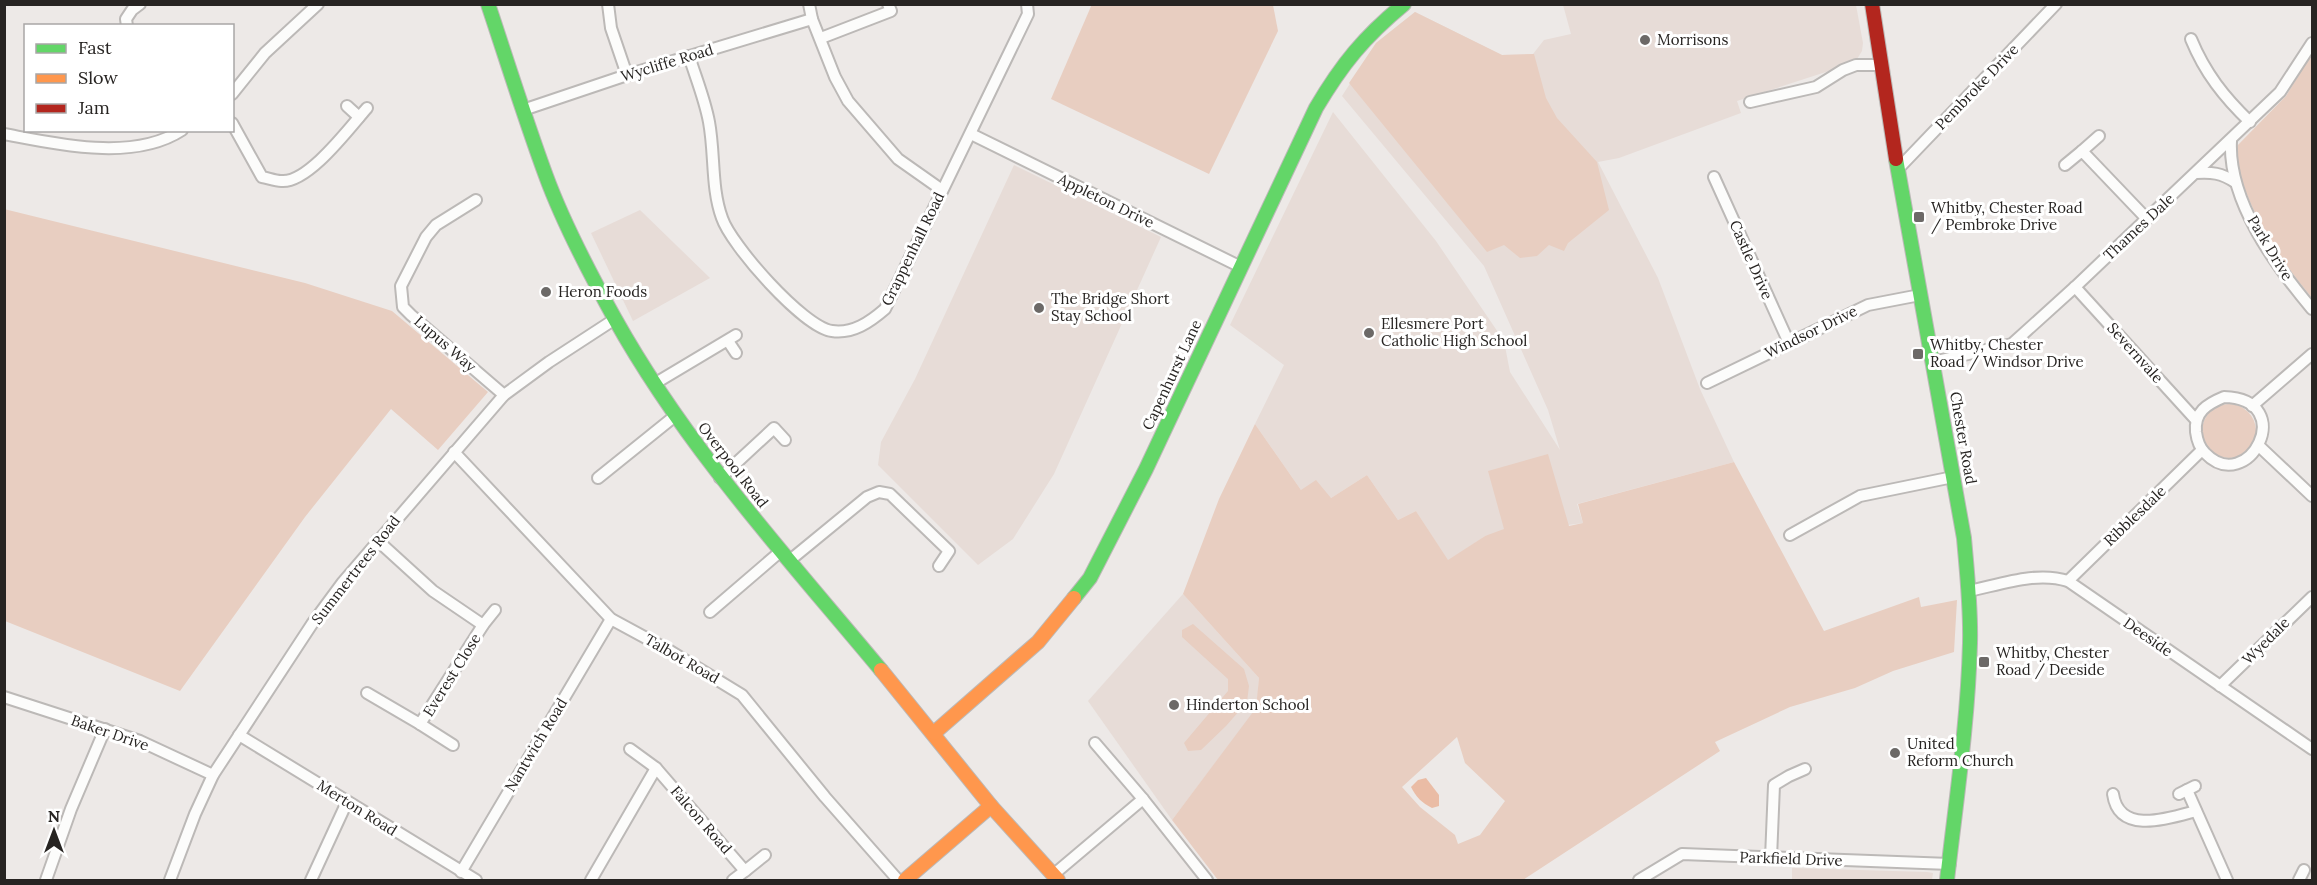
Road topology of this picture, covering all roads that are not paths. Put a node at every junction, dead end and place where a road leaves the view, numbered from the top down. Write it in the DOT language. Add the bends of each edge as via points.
graph roads {
  1 [pos="140,4"];
  2 [pos="488,4"];
  3 [pos="608,4"];
  4 [pos="809,4"];
  5 [pos="888,4"];
  6 [pos="1028,4"];
  7 [pos="1404,4"];
  8 [pos="1872,4"];
  9 [pos="2056,4"];
  10 [pos="312,6"];
  11 [pos="812,19"];
  12 [pos="127,24"];
  13 [pos="821,38"];
  14 [pos="2191,39"];
  15 [pos="2313,43"];
  16 [pos="689,56"];
  17 [pos="1880,65"];
  18 [pos="627,75"];
  19 [pos="234,92"];
  20 [pos="1750,102"];
  21 [pos="347,106"];
  22 [pos="367,108"];
  23 [pos="523,110"];
  24 [pos="359,117"];
  25 [pos="2250,122"];
  26 [pos="234,127"];
  27 [pos="178,132"];
  28 [pos="4,134"];
  29 [pos="971,134"];
  30 [pos="2099,136"];
  31 [pos="2230,141"];
  32 [pos="2082,151"];
  33 [pos="2065,165"];
  34 [pos="1898,169"];
  35 [pos="2196,173"];
  36 [pos="1714,177"];
  37 [pos="2235,182"];
  38 [pos="942,190"];
  39 [pos="463,194"];
  40 [pos="2147,219"];
  41 [pos="1241,267"];
  42 [pos="2075,287"];
  43 [pos="1920,296"];
  44 [pos="2313,309"];
  45 [pos="615,319"];
  46 [pos="1789,343"];
  47 [pos="736,353"];
  48 [pos="2313,354"];
  49 [pos="1933,362"];
  50 [pos="1707,383"];
  51 [pos="654,384"];
  52 [pos="504,395"];
  53 [pos="2252,405"];
  54 [pos="675,416"];
  55 [pos="2196,420"];
  56 [pos="784,440"];
  57 [pos="2259,446"];
  58 [pos="2202,450"];
  59 [pos="454,452"];
  60 [pos="1953,477"];
  61 [pos="598,478"];
  62 [pos="720,478"];
  63 [pos="2313,496"];
  64 [pos="1790,535"];
  65 [pos="377,540"];
  66 [pos="785,556"];
  67 [pos="939,566"];
  68 [pos="2068,581"];
  69 [pos="1969,591"];
  70 [pos="2313,597"];
  71 [pos="495,610"];
  72 [pos="710,612"];
  73 [pos="611,618"];
  74 [pos="483,625"];
  75 [pos="2220,686"];
  76 [pos="367,693"];
  77 [pos="4,697"];
  78 [pos="420,724"];
  79 [pos="105,729"];
  80 [pos="934,733"];
  81 [pos="239,735"];
  82 [pos="1094,744"];
  83 [pos="453,745"];
  84 [pos="630,749"];
  85 [pos="2313,749"];
  86 [pos="656,768"];
  87 [pos="1805,769"];
  88 [pos="213,775"];
  89 [pos="2187,790"];
  90 [pos="1143,800"];
  91 [pos="2111,801"];
  92 [pos="347,802"];
  93 [pos="991,806"];
  94 [pos="2196,812"];
  95 [pos="765,855"];
  96 [pos="1771,858"];
  97 [pos="1950,864"];
  98 [pos="745,871"];
  99 [pos="461,872"];
  100 [pos="1055,878"];
  101 [pos="46,880"];
  102 [pos="170,880"];
  103 [pos="311,880"];
  104 [pos="476,880"];
  105 [pos="591,880"];
  106 [pos="733,880"];
  107 [pos="898,880"];
  108 [pos="905,880"];
  109 [pos="1207,880"];
  110 [pos="1640,880"];
  111 [pos="1947,880"];
  112 [pos="2227,880"];
  1 -- 12 [label="street" via="126,19"];
  2 -- 23 [label="street, Overpool Road"];
  3 -- 18 [label="street" via="611,28"];
  4 -- 11 [label="street"];
  5 -- 13 [label="street" via="891,10"];
  6 -- 29 [label="street, Grappenhall Road" via="1028,14"];
  7 -- 41 [label="street, Capenhurst Lane" via="1375,28 1338,71 1316,108"];
  8 -- 17 [label="street, Chester Road"];
  9 -- 34 [label="street, Pembroke Drive"];
  10 -- 19 [label="street" via="265,53"];
  11 -- 13 [label="street"];
  11 -- 16 [label="street, Wycliffe Road"];
  13 -- 38 [label="street" via="835,77 859,114 898,159"];
  14 -- 25 [label="street" via="2211,79"];
  15 -- 25 [label="street, Thames Dale" via="2280,92"];
  16 -- 18 [label="street, Wycliffe Road"];
  16 -- 38 [label="street, Grappenhall Road" via="709,121 721,217 747,258 808,319 831,331 855,329 885,309"];
  17 -- 20 [label="street" via="1856,65 1816,87"];
  17 -- 34 [label="street, Chester Road"];
  18 -- 23 [label="street, Wycliffe Road"];
  21 -- 24 [label="street"];
  22 -- 24 [label="street"];
  23 -- 45 [label="street, Overpool Road" via="552,189"];
  24 -- 26 [label="street" via="321,161 283,182 262,177"];
  25 -- 31 [label="street, Thames Dale"];
  27 -- 28 [label="street" via="122,148 73,146"];
  29 -- 38 [label="street, Grappenhall Road"];
  29 -- 41 [label="street, Appleton Drive"];
  30 -- 32 [label="street"];
  31 -- 35 [label="street, Thames Dale"];
  31 -- 37 [label="street, Park Drive"];
  32 -- 33 [label="street"];
  32 -- 40 [label="street"];
  34 -- 43 [label="street, Chester Road"];
  35 -- 37 [label="street" via="2213,172"];
  35 -- 40 [label="street, Thames Dale"];
  36 -- 46 [label="street, Castle Drive"];
  37 -- 44 [label="street, Park Drive" via="2259,234"];
  39 -- 52 [label="street, Lupus Way" via="472,202 436,225 426,237 401,286 401,298 411,315"];
  40 -- 42 [label="street, Thames Dale"];
  41 -- 80 [label="street, Capenhurst Lane" via="1090,578 1038,642"];
  42 -- 49 [label="street, Thames Dale" via="2012,344"];
  42 -- 55 [label="street, Severnvale"];
  43 -- 46 [label="street, Windsor Drive" via="1868,305"];
  43 -- 49 [label="street, Chester Road"];
  45 -- 51 [label="street, Overpool Road"];
  45 -- 52 [label="street, Summertrees Road"];
  46 -- 50 [label="street, Windsor Drive"];
  47 -- 51 [label="street" via="732,338"];
  48 -- 53 [label="street"];
  49 -- 60 [label="street, Chester Road"];
  51 -- 54 [label="street, Overpool Road"];
  52 -- 59 [label="street, Summertrees Road"];
  53 -- 55 [label="street" via="2236,397 2224,397 2209,404"];
  53 -- 57 [label="street" via="2263,426"];
  54 -- 61 [label="street"];
  54 -- 62 [label="street, Overpool Road"];
  55 -- 58 [label="street"];
  56 -- 62 [label="street" via="774,428"];
  57 -- 58 [label="street" via="2252,455 2229,464 2217,462"];
  57 -- 63 [label="street"];
  58 -- 68 [label="street, Ribblesdale"];
  59 -- 65 [label="street, Summertrees Road"];
  59 -- 73 [label="street, Talbot Road"];
  60 -- 64 [label="street" via="1860,496"];
  60 -- 69 [label="street, Chester Road"];
  62 -- 66 [label="street, Overpool Road"];
  65 -- 74 [label="street, Everest Close" via="433,591"];
  65 -- 81 [label="street, Summertrees Road" via="312,624"];
  66 -- 67 [label="street" via="879,492 891,494 949,551"];
  66 -- 72 [label="street"];
  66 -- 80 [label="street, Overpool Road"];
  68 -- 69 [label="street, Deeside" via="2039,576"];
  68 -- 75 [label="street, Deeside"];
  69 -- 97 [label="street, Chester Road" via="1970,643"];
  70 -- 75 [label="street, Wyedale"];
  71 -- 74 [label="street, Everest Close"];
  73 -- 99 [label="street, Nantwich Road"];
  73 -- 107 [label="street, Talbot Road" via="742,695"];
  74 -- 78 [label="street, Everest Close"];
  75 -- 85 [label="street, Deeside"];
  76 -- 78 [label="street, Everest Close"];
  77 -- 79 [label="street, Baker Drive"];
  78 -- 83 [label="street, Everest Close"];
  79 -- 88 [label="street, Baker Drive"];
  79 -- 101 [label="street"];
  80 -- 93 [label="street, Overpool Road"];
  81 -- 88 [label="street, Summertrees Road"];
  81 -- 92 [label="street, Merton Road"];
  82 -- 90 [label="street"];
  84 -- 86 [label="street, Falcon Road"];
  86 -- 98 [label="street, Falcon Road"];
  86 -- 105 [label="street, Falcon Road"];
  87 -- 96 [label="street" via="1774,785"];
  88 -- 102 [label="street, Summertrees Road"];
  89 -- 94 [label="street"];
  90 -- 100 [label="street"];
  90 -- 109 [label="street"];
  91 -- 94 [label="street" via="2128,816 2146,822"];
  92 -- 99 [label="street, Merton Road"];
  92 -- 103 [label="street"];
  93 -- 100 [label="street, Overpool Road"];
  93 -- 108 [label="street"];
  94 -- 112 [label="street"];
  95 -- 98 [label="street"];
  96 -- 97 [label="street, Parkfield Drive"];
  96 -- 110 [label="street, Parkfield Drive" via="1682,854"];
  97 -- 111 [label="street, Chester Road"];
  98 -- 106 [label="street"];
  99 -- 104 [label="street, Merton Road"];
}
